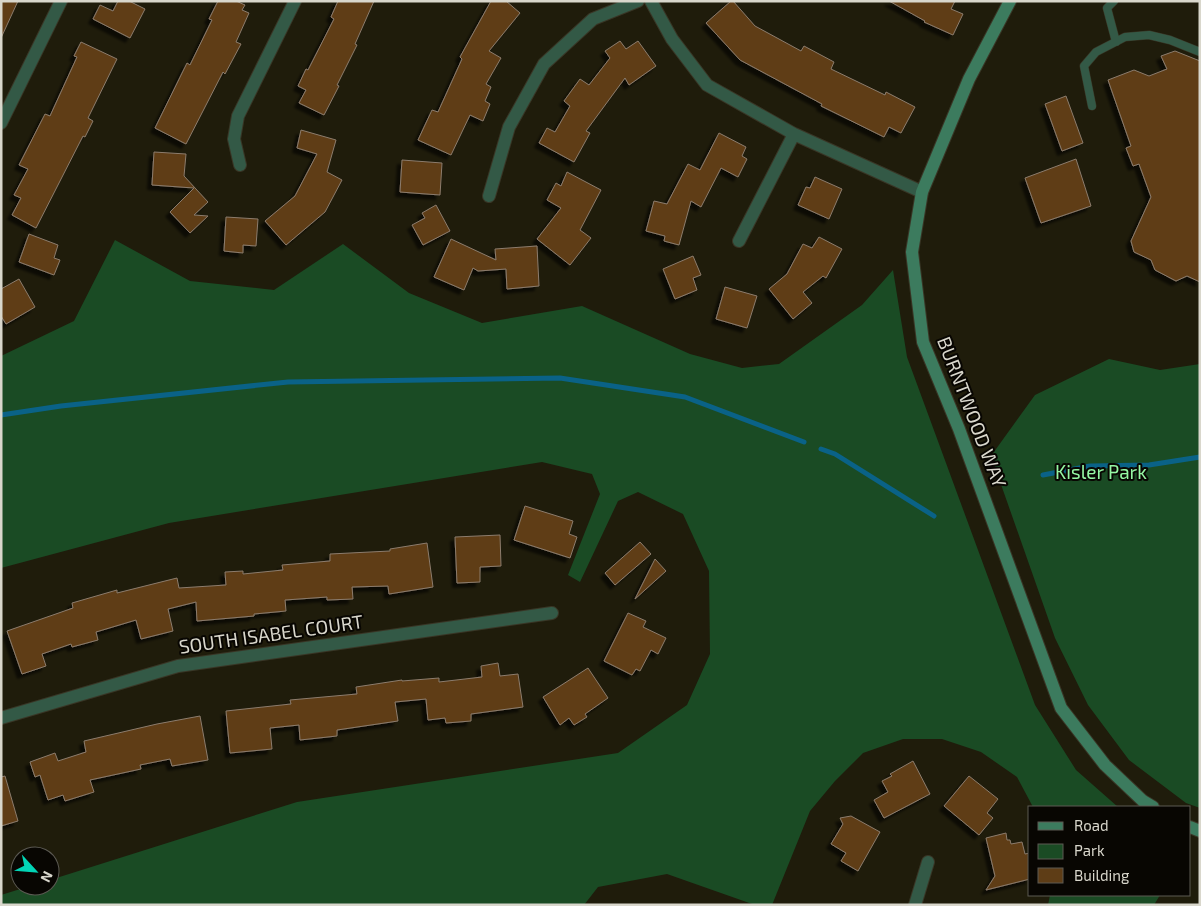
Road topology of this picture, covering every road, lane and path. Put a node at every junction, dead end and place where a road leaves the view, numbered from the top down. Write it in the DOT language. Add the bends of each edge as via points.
graph roads {
  1 [pos="61,1"];
  2 [pos="295,1"];
  3 [pos="638,1"];
  4 [pos="651,1"];
  5 [pos="1010,1"];
  6 [pos="1114,1"];
  7 [pos="1116,42"];
  8 [pos="1200,52"];
  9 [pos="1092,106"];
  10 [pos="1,123"];
  11 [pos="794,134"];
  12 [pos="240,165"];
  13 [pos="922,192"];
  14 [pos="489,196"];
  15 [pos="739,241"];
  16 [pos="552,613"];
  17 [pos="1,718"];
  18 [pos="1151,806"];
  19 [pos="928,862"];
  20 [pos="915,905"];
  1 -- 10 [label="street"];
  2 -- 12 [label="street" via="238,116 234,139"];
  3 -- 14 [label="street" via="593,19 544,64 509,127"];
  4 -- 11 [label="street" via="672,39 706,85"];
  5 -- 13 [label="street, BURNTWOOD WAY" via="969,79"];
  6 -- 7 [label="lane" via="1107,8"];
  7 -- 8 [label="lane" via="1125,37 1149,35"];
  7 -- 9 [label="lane" via="1096,52 1084,66"];
  11 -- 13 [label="street"];
  11 -- 15 [label="street"];
  13 -- 18 [label="street, BURNTWOOD WAY" via="912,252 923,342 959,429 1061,708 1105,764"];
  16 -- 17 [label="street, SOUTH ISABEL COURT" via="178,666"];
  19 -- 20 [label="street"];
}
